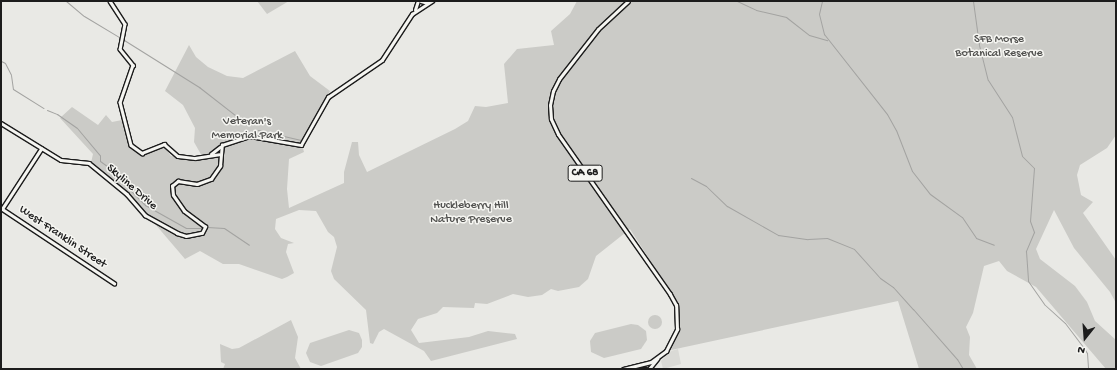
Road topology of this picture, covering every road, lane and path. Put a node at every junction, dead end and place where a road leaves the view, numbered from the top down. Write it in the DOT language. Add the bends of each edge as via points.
graph roads {
  1 [pos="110,1"];
  2 [pos="420,1"];
  3 [pos="432,1"];
  4 [pos="628,1"];
  5 [pos="428,3"];
  6 [pos="419,8"];
  7 [pos="415,11"];
  8 [pos="1,123"];
  9 [pos="220,146"];
  10 [pos="41,149"];
  11 [pos="212,154"];
  12 [pos="219,154"];
  13 [pos="220,158"];
  14 [pos="1,208"];
  15 [pos="114,283"];
  16 [pos="657,358"];
  17 [pos="644,364"];
  18 [pos="625,369"];
  19 [pos="630,369"];
  20 [pos="648,369"];
  1 -- 11 [label="street" via="125,24 120,49 133,65 120,102 131,145 142,153 164,144 178,156 195,158"];
  2 -- 5 [label="street"];
  2 -- 6 [label="street"];
  2 -- 7 [label="street"];
  3 -- 5 [label="street"];
  4 -- 16 [label="main road, CA 68" via="598,29 559,79 550,98 550,113 558,134 674,299 677,329 666,351"];
  5 -- 6 [label="street"];
  6 -- 7 [label="street"];
  7 -- 9 [label="street" via="382,60 328,97 302,145 247,136"];
  8 -- 10 [label="street"];
  9 -- 11 [label="street"];
  9 -- 12 [label="street"];
  10 -- 13 [label="street, Skyline Drive" via="64,161 90,164 128,194 145,215 177,233 189,236 202,233 205,227 184,212 173,195 172,186 178,181 197,184 209,180 219,168"];
  10 -- 14 [label="street"];
  11 -- 12 [label="street"];
  11 -- 13 [label="street"];
  12 -- 13 [label="street"];
  14 -- 15 [label="street, West Franklin Street"];
  16 -- 17 [label="main road, CA 68"];
  16 -- 20 [label="street"];
  17 -- 18 [label="main road, CA 68"];
  17 -- 20 [label="street"];
  19 -- 20 [label="street"];
}
